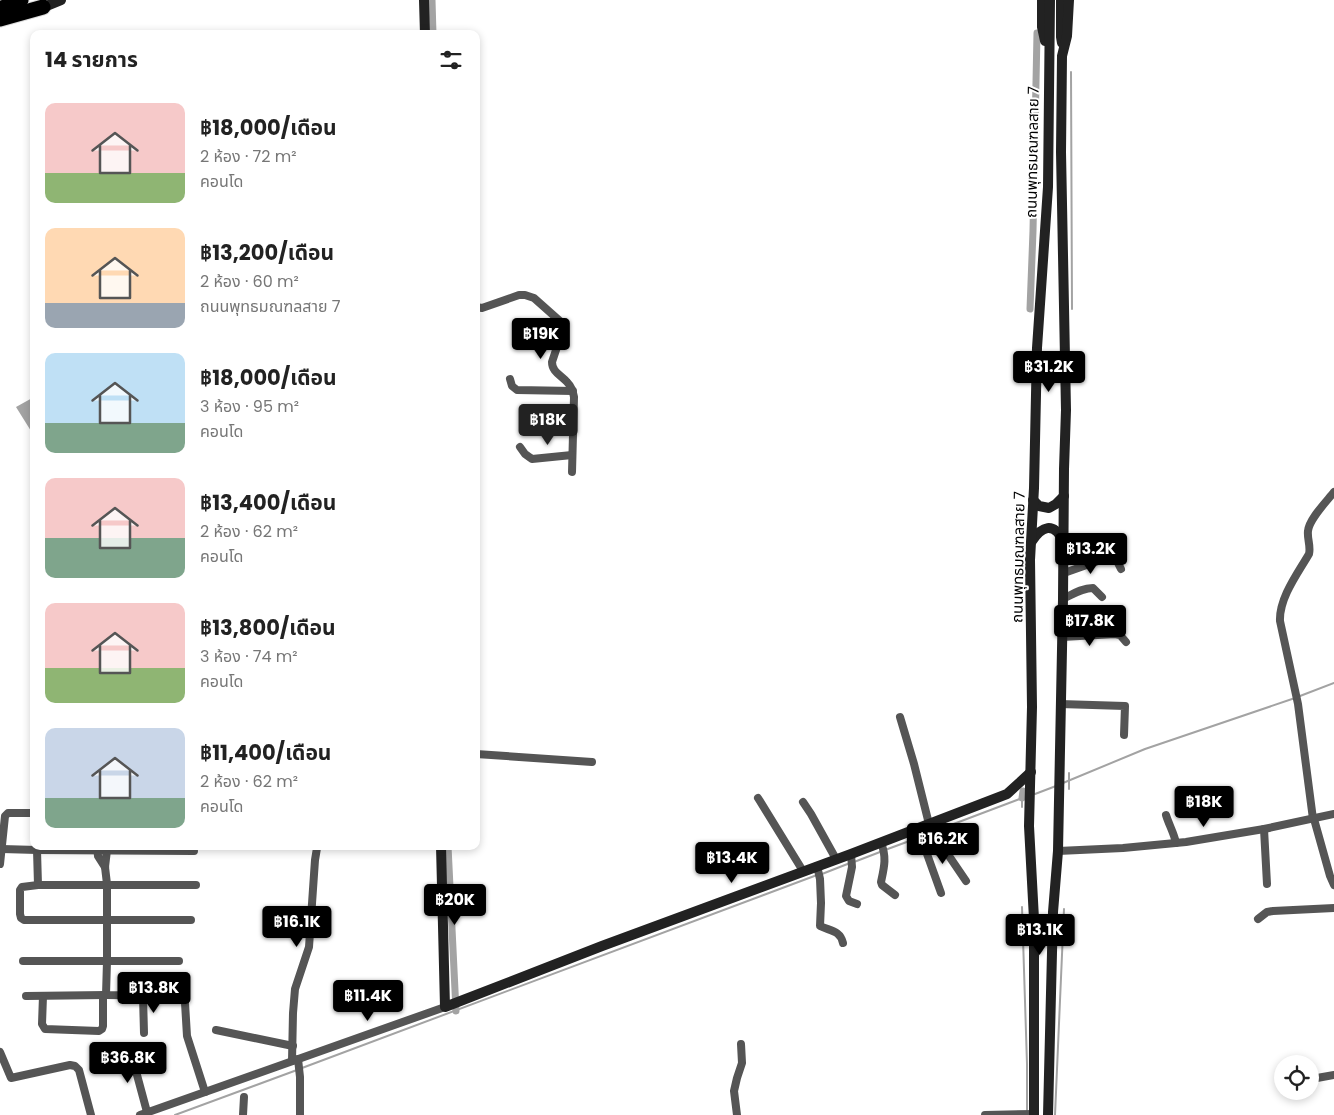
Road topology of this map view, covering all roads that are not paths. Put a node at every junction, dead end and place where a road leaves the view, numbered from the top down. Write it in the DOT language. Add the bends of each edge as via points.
graph roads {
  1 [pos="21,0"];
  2 [pos="61,0"];
  3 [pos="424,0"];
  4 [pos="1042,0"];
  5 [pos="1050,0"];
  6 [pos="1061,0"];
  7 [pos="1069,0"];
  8 [pos="44,7"];
  9 [pos="0,9"];
  10 [pos="0,19"];
  11 [pos="0,26"];
  12 [pos="425,30"];
  13 [pos="1063,49"];
  14 [pos="1049,51"];
  15 [pos="480,308"];
  16 [pos="510,379"];
  17 [pos="573,391"];
  18 [pos="520,447"];
  19 [pos="572,455"];
  20 [pos="572,472"];
  21 [pos="1334,492"];
  22 [pos="1064,496"];
  23 [pos="1033,500"];
  24 [pos="1064,541"];
  25 [pos="1031,542"];
  26 [pos="1121,569"];
  27 [pos="1064,573"];
  28 [pos="1102,597"];
  29 [pos="1063,599"];
  30 [pos="1062,637"];
  31 [pos="1126,642"];
  32 [pos="1060,704"];
  33 [pos="900,717"];
  34 [pos="1124,734"];
  35 [pos="480,754"];
  36 [pos="592,762"];
  37 [pos="1023,778"];
  38 [pos="758,798"];
  39 [pos="803,802"];
  40 [pos="30,813"];
  41 [pos="1334,814"];
  42 [pos="1166,815"];
  43 [pos="1314,819"];
  44 [pos="924,828"];
  45 [pos="1264,829"];
  46 [pos="926,844"];
  47 [pos="1176,844"];
  48 [pos="882,845"];
  49 [pos="2,849"];
  50 [pos="30,850"];
  51 [pos="37,850"];
  52 [pos="97,850"];
  53 [pos="107,850"];
  54 [pos="316,850"];
  55 [pos="441,850"];
  56 [pos="194,851"];
  57 [pos="1058,851"];
  58 [pos="836,859"];
  59 [pos="851,861"];
  60 [pos="0,864"];
  61 [pos="105,867"];
  62 [pos="803,871"];
  63 [pos="818,872"];
  64 [pos="966,881"];
  65 [pos="107,884"];
  66 [pos="1267,884"];
  67 [pos="38,885"];
  68 [pos="196,885"];
  69 [pos="1334,885"];
  70 [pos="941,893"];
  71 [pos="895,895"];
  72 [pos="857,904"];
  73 [pos="1334,908"];
  74 [pos="1258,919"];
  75 [pos="107,920"];
  76 [pos="191,920"];
  77 [pos="844,943"];
  78 [pos="24,961"];
  79 [pos="107,961"];
  80 [pos="179,961"];
  81 [pos="104,995"];
  82 [pos="26,996"];
  83 [pos="43,996"];
  84 [pos="143,996"];
  85 [pos="452,1004"];
  86 [pos="216,1030"];
  87 [pos="144,1034"];
  88 [pos="741,1044"];
  89 [pos="292,1046"];
  90 [pos="130,1049"];
  91 [pos="0,1052"];
  92 [pos="296,1062"];
  93 [pos="1334,1074"];
  94 [pos="1319,1078"];
  95 [pos="205,1092"];
  96 [pos="244,1097"];
  97 [pos="143,1114"];
  98 [pos="1030,1114"];
  99 [pos="91,1115"];
  100 [pos="243,1115"];
  101 [pos="300,1115"];
  102 [pos="737,1115"];
  103 [pos="985,1115"];
  104 [pos="1048,1115"];
  1 -- 9 [label="highway"];
  2 -- 8 [label="main road"];
  3 -- 12 [label="main road"];
  4 -- 14 [label="main road" via="1044,38"];
  5 -- 14 [label="main road, ถนนพุทธมณฑลสาย 7"];
  6 -- 13 [label="main road"];
  7 -- 13 [label="main road"];
  8 -- 10 [label="highway"];
  8 -- 11 [label="main road"];
  13 -- 22 [label="main road, ถนนพุทธมณฑลสาย 7"];
  14 -- 23 [label="main road, ถนนพุทธมณฑลสาย 7" via="1048,187 1037,348"];
  15 -- 17 [label="street" via="525,295 551,312 563,328 552,367"];
  16 -- 17 [label="street" via="517,390"];
  17 -- 19 [label="street"];
  18 -- 19 [label="street" via="532,458"];
  19 -- 20 [label="street"];
  21 -- 43 [label="street" via="1310,522 1309,554 1285,597 1280,621 1296,690"];
  22 -- 23 [label="main road" via="1049,508 1039,506"];
  22 -- 24 [label="main road, ถนนพุทธมณฑลสาย 7"];
  23 -- 25 [label="main road, ถนนพุทธมณฑลสาย 7"];
  24 -- 25 [label="main road" via="1060,533 1046,528 1038,532"];
  24 -- 27 [label="main road, ถนนพุทธมณฑลสาย 7"];
  25 -- 37 [label="main road, ถนนพุทธมณฑลสาย 7" via="1032,707"];
  26 -- 27 [label="street" via="1112,556 1108,556"];
  27 -- 29 [label="main road, ถนนพุทธมณฑลสาย 7"];
  28 -- 29 [label="street" via="1093,588 1088,588"];
  29 -- 30 [label="main road, ถนนพุทธมณฑลสาย 7"];
  30 -- 31 [label="street" via="1115,634"];
  30 -- 32 [label="main road, ถนนพุทธมณฑลสาย 7"];
  32 -- 34 [label="street" via="1125,706"];
  32 -- 57 [label="main road, ถนนพุทธมณฑลสาย 7"];
  33 -- 44 [label="street" via="914,764"];
  35 -- 36 [label="street"];
  37 -- 44 [label="main road" via="1008,794"];
  37 -- 98 [label="main road, ถนนพุทธมณฑลสาย 7" via="1030,786 1034,920"];
  38 -- 62 [label="street"];
  39 -- 58 [label="street"];
  40 -- 49 [label="street" via="8,813 5,816"];
  41 -- 43 [label="street"];
  42 -- 47 [label="street"];
  43 -- 45 [label="street"];
  43 -- 69 [label="street"];
  44 -- 46 [label="street"];
  44 -- 48 [label="main road"];
  45 -- 47 [label="street"];
  45 -- 66 [label="street"];
  46 -- 64 [label="street" via="949,856"];
  46 -- 70 [label="street"];
  47 -- 57 [label="street"];
  48 -- 59 [label="main road"];
  48 -- 71 [label="street" via="886,862 881,882"];
  49 -- 50 [label="street"];
  49 -- 60 [label="street"];
  51 -- 67 [label="street"];
  52 -- 61 [label="street"];
  53 -- 56 [label="street"];
  53 -- 61 [label="street"];
  54 -- 89 [label="street" via="309,947 295,989"];
  55 -- 85 [label="main road"];
  57 -- 104 [label="main road, ถนนพุทธมณฑลสาย 7" via="1053,912"];
  58 -- 59 [label="main road"];
  58 -- 63 [label="main road"];
  59 -- 72 [label="street" via="846,896"];
  61 -- 65 [label="street"];
  62 -- 63 [label="main road"];
  62 -- 85 [label="main road"];
  63 -- 77 [label="street" via="820,926 842,936"];
  65 -- 67 [label="street"];
  65 -- 68 [label="street"];
  65 -- 75 [label="street"];
  67 -- 75 [label="street" via="22,886 20,918"];
  73 -- 74 [label="street" via="1273,911"];
  75 -- 76 [label="street"];
  75 -- 79 [label="street"];
  78 -- 79 [label="street"];
  79 -- 80 [label="street"];
  79 -- 81 [label="street"];
  81 -- 83 [label="street"];
  81 -- 83 [label="street" via="103,1026 99,1031 45,1029 42,1024"];
  81 -- 84 [label="street"];
  82 -- 83 [label="street"];
  84 -- 87 [label="street"];
  84 -- 95 [label="street" via="183,998 187,1036"];
  85 -- 92 [label="street"];
  86 -- 89 [label="street"];
  88 -- 102 [label="street" via="742,1063 734,1091"];
  89 -- 92 [label="street"];
  90 -- 97 [label="street"];
  91 -- 99 [label="street" via="11,1078 75,1066 79,1070"];
  92 -- 95 [label="street"];
  92 -- 101 [label="street" via="300,1077"];
  93 -- 94 [label="street"];
  95 -- 97 [label="street"];
  96 -- 100 [label="street"];
  98 -- 103 [label="street"];
}
